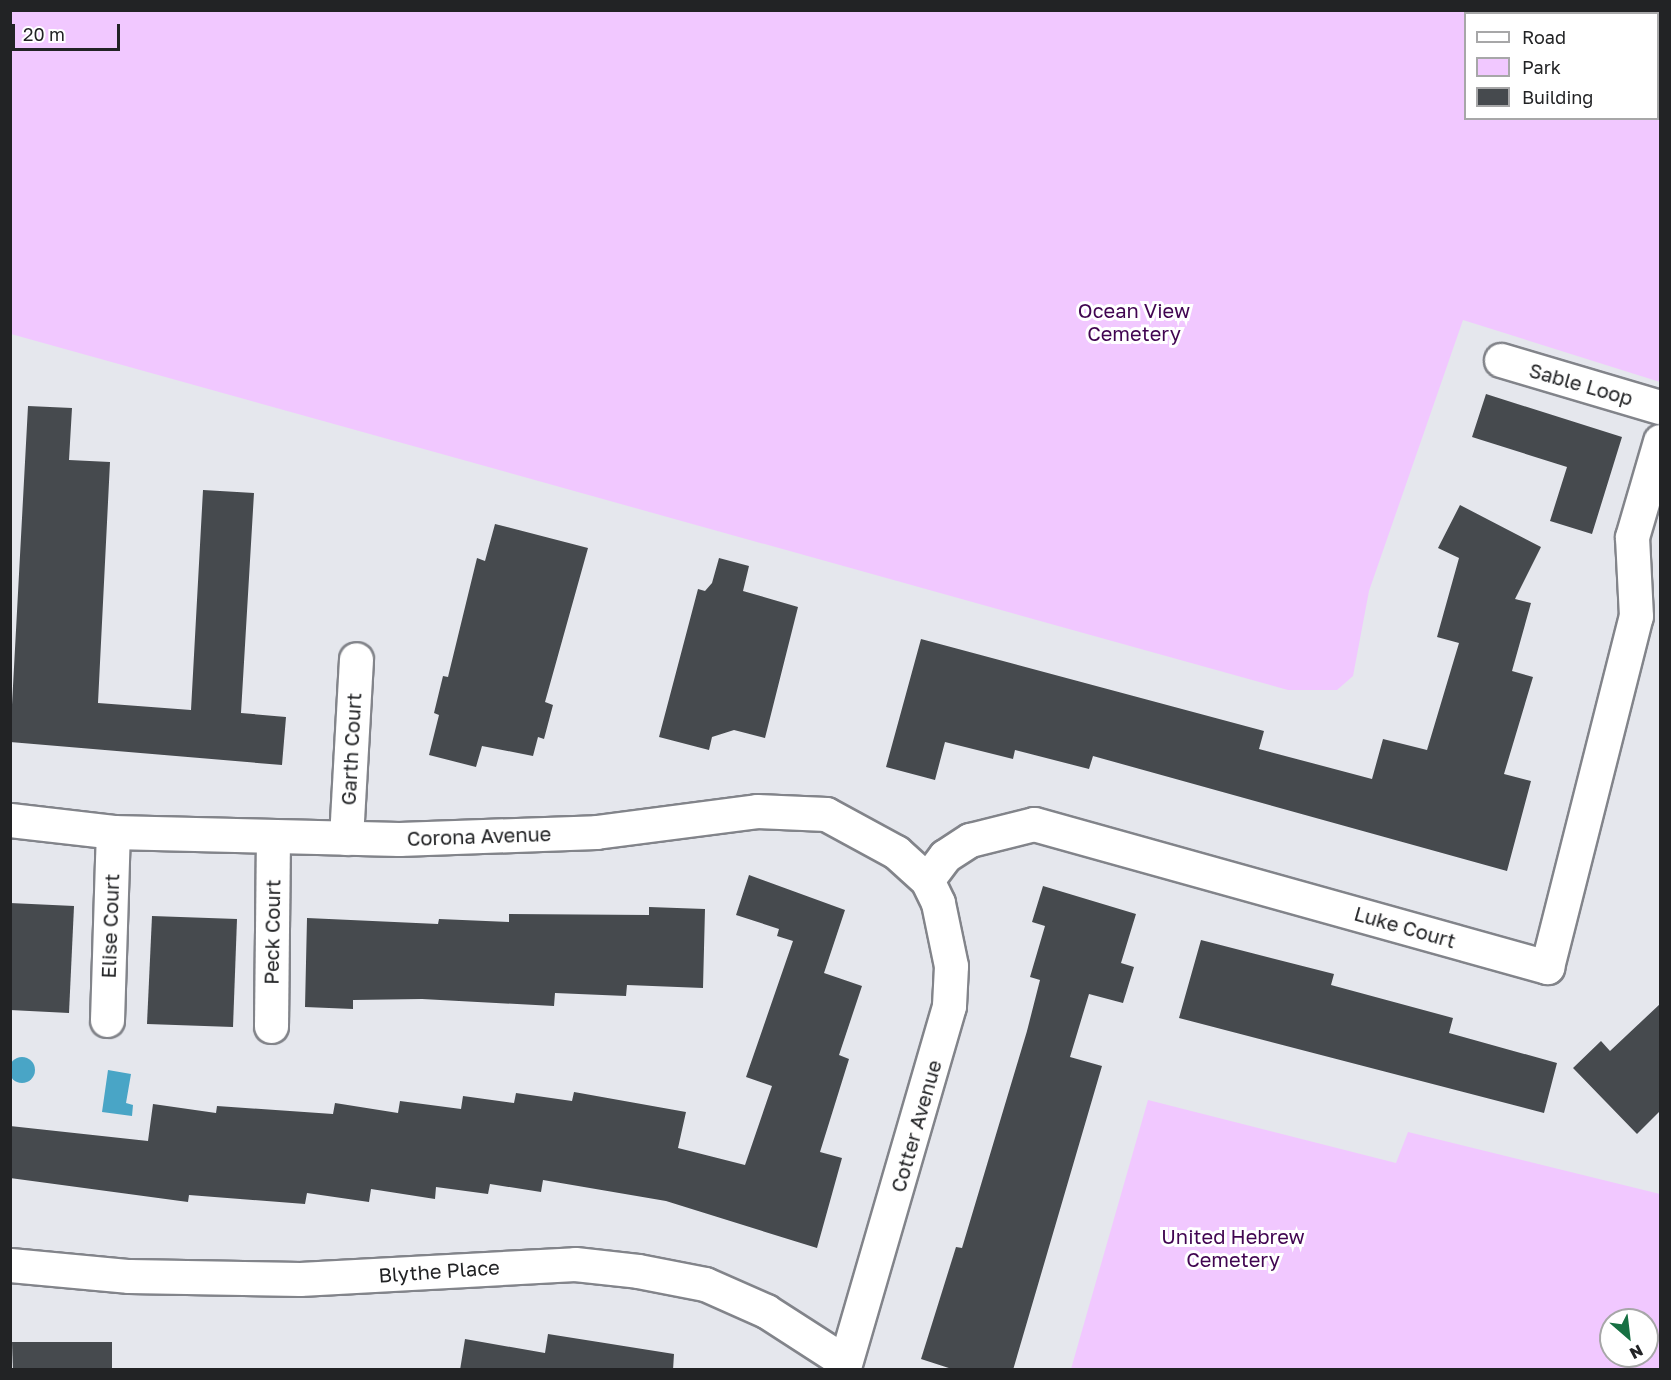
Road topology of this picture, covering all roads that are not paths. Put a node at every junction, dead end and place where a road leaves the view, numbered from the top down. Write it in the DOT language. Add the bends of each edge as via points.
graph roads {
  1 [pos="1501,360"];
  2 [pos="1660,407"];
  3 [pos="1660,441"];
  4 [pos="1648,613"];
  5 [pos="356,659"];
  6 [pos="10,820"];
  7 [pos="113,832"];
  8 [pos="346,838"];
  9 [pos="273,839"];
  10 [pos="927,880"];
  11 [pos="107,1020"];
  12 [pos="271,1026"];
  13 [pos="10,1265"];
  14 [pos="844,1366"];
  1 -- 2 [label="street, Sable Loop"];
  3 -- 4 [label="street" via="1632,537"];
  4 -- 10 [label="street, Luke Court" via="1547,967 1034,824 970,840 945,856"];
  5 -- 8 [label="street, Garth Court"];
  6 -- 7 [label="street, Corona Avenue"];
  7 -- 9 [label="street, Corona Avenue"];
  7 -- 11 [label="street, Elise Court"];
  8 -- 9 [label="street, Corona Avenue"];
  8 -- 10 [label="street, Corona Avenue" via="499,837 758,811 825,814 896,852"];
  9 -- 12 [label="street, Peck Court"];
  10 -- 14 [label="street, Cotter Avenue" via="951,966 949,1006"];
  13 -- 14 [label="street, Blythe Place" via="129,1276 300,1279 575,1264 638,1271 705,1284 766,1311"];
}
